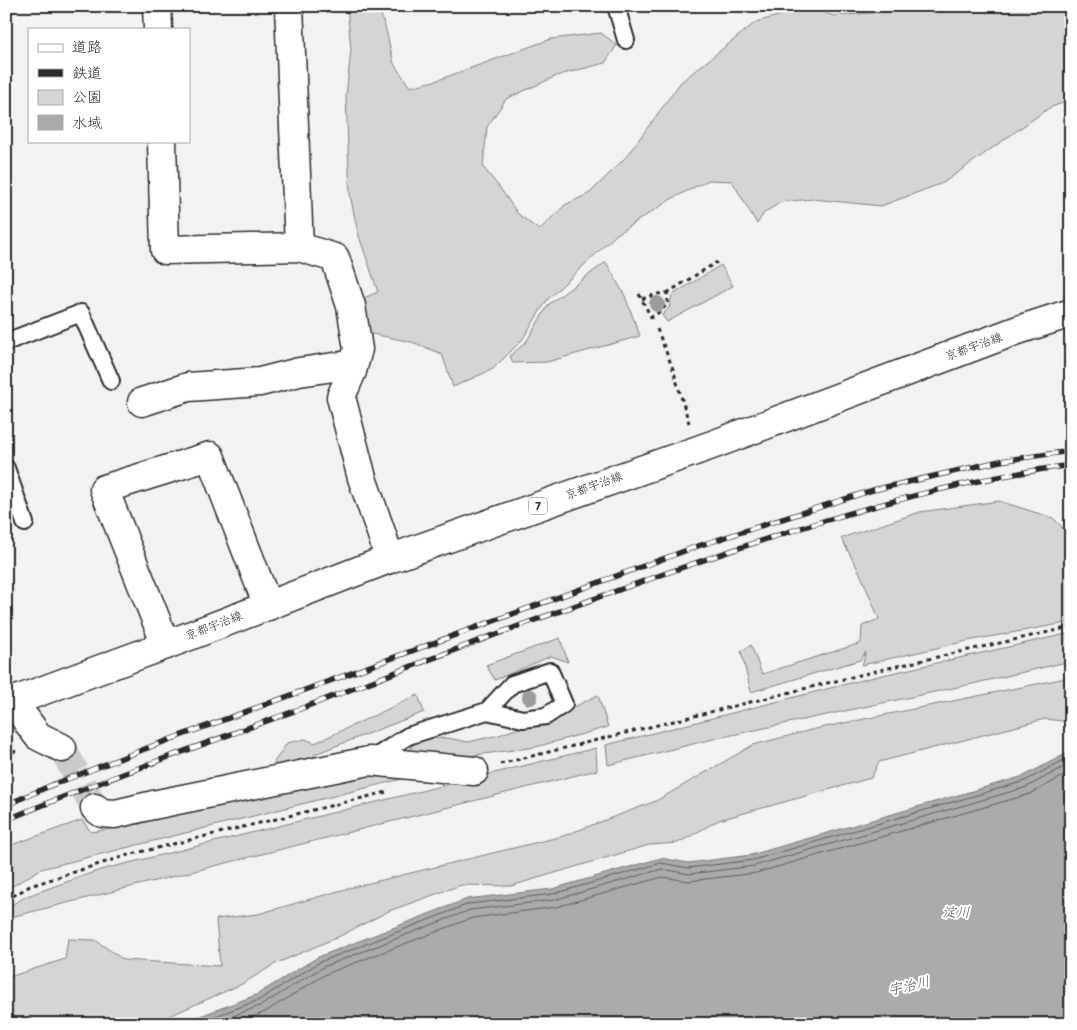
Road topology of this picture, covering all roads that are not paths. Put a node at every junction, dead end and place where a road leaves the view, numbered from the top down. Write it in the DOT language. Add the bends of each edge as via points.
graph roads {
  1 [pos="158,6"];
  2 [pos="289,6"];
  3 [pos="616,6"];
  4 [pos="158,28"];
  5 [pos="626,40"];
  6 [pos="162,142"];
  7 [pos="299,247"];
  8 [pos="1071,314"];
  9 [pos="6,342"];
  10 [pos="352,371"];
  11 [pos="111,381"];
  12 [pos="142,402"];
  13 [pos="6,468"];
  14 [pos="25,523"];
  15 [pos="389,559"];
  16 [pos="268,606"];
  17 [pos="166,645"];
  18 [pos="10,703"];
  19 [pos="487,711"];
  20 [pos="62,748"];
  21 [pos="369,761"];
  22 [pos="474,771"];
  23 [pos="95,808"];
  1 -- 4 [label="street"];
  2 -- 7 [label="street"];
  3 -- 5 [label="lane"];
  6 -- 7 [label="street" via="165,250"];
  7 -- 10 [label="street" via="335,258 351,306 358,349"];
  8 -- 15 [label="street, 京都宇治線 / 7"];
  9 -- 11 [label="lane" via="81,313"];
  10 -- 12 [label="street" via="341,366 260,382 188,387"];
  10 -- 15 [label="street" via="341,397 362,478"];
  13 -- 14 [label="lane"];
  15 -- 16 [label="street, 京都宇治線 / 7"];
  16 -- 17 [label="street, 京都宇治線 / 7"];
  16 -- 17 [label="street" via="210,456 104,489"];
  17 -- 18 [label="street, 京都宇治線 / 7"];
  18 -- 20 [label="street" via="38,736"];
  19 -- 21 [label="lane" via="408,736"];
  21 -- 22 [label="street"];
  21 -- 23 [label="street" via="115,814 102,813"];
}
